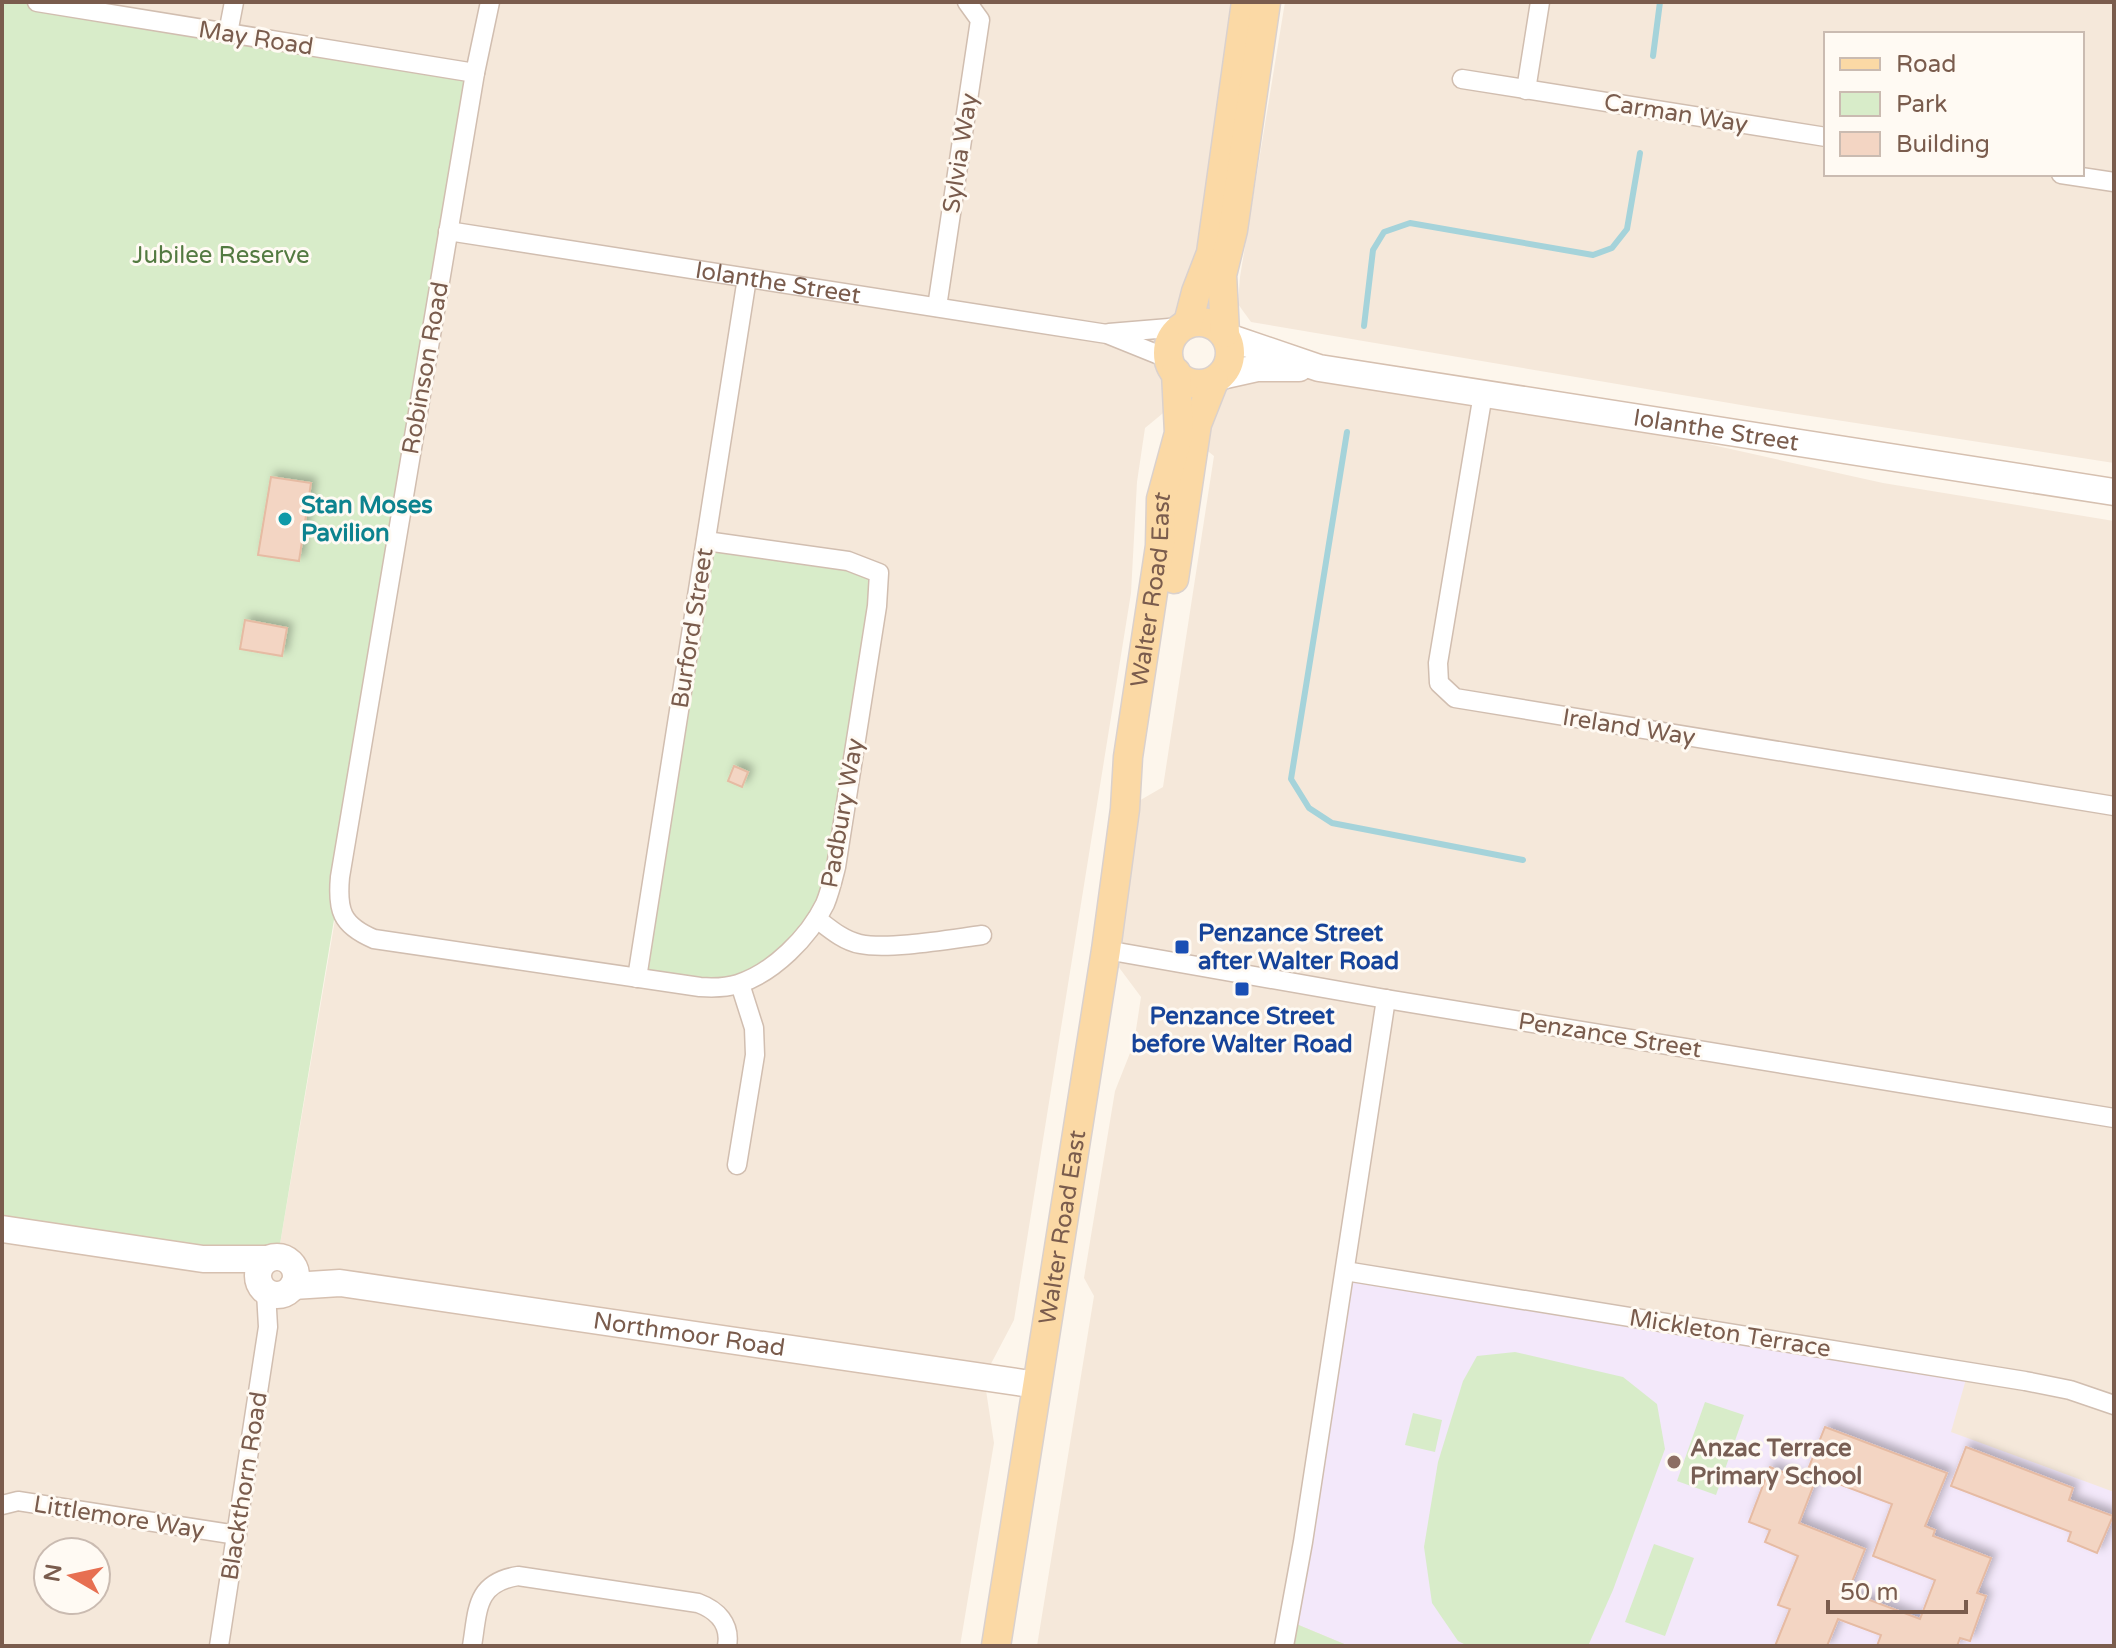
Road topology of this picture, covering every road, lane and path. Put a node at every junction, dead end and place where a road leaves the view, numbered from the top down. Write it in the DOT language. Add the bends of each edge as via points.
graph roads {
  1 [pos="37,2"];
  2 [pos="234,2"];
  3 [pos="490,2"];
  4 [pos="967,2"];
  5 [pos="1246,2"];
  6 [pos="1266,2"];
  7 [pos="1540,2"];
  8 [pos="228,33"];
  9 [pos="475,73"];
  10 [pos="1462,79"];
  11 [pos="1526,90"];
  12 [pos="1824,137"];
  13 [pos="2074,176"];
  14 [pos="2114,182"];
  15 [pos="448,231"];
  16 [pos="747,278"];
  17 [pos="937,307"];
  18 [pos="1185,325"];
  19 [pos="1107,334"];
  20 [pos="1226,335"];
  21 [pos="1172,366"];
  22 [pos="1319,368"];
  23 [pos="1218,378"];
  24 [pos="1483,394"];
  25 [pos="2114,492"];
  26 [pos="706,541"];
  27 [pos="2114,806"];
  28 [pos="1125,809"];
  29 [pos="340,877"];
  30 [pos="817,919"];
  31 [pos="982,935"];
  32 [pos="1106,950"];
  33 [pos="637,978"];
  34 [pos="740,984"];
  35 [pos="1386,999"];
  36 [pos="2114,1118"];
  37 [pos="737,1165"];
  38 [pos="2,1229"];
  39 [pos="1345,1271"];
  40 [pos="276,1279"];
  41 [pos="1037,1385"];
  42 [pos="2114,1405"];
  43 [pos="2,1505"];
  44 [pos="237,1535"];
  45 [pos="219,1646"];
  46 [pos="472,1646"];
  47 [pos="727,1646"];
  48 [pos="996,1646"];
  49 [pos="1284,1646"];
  1 -- 8 [label="street, May Road"];
  2 -- 8 [label="street"];
  3 -- 9 [label="street, Robinson Road"];
  4 -- 17 [label="street, Sylvia Way" via="980,20"];
  5 -- 18 [label="main road" via="1211,253"];
  6 -- 20 [label="main road" via="1222,275"];
  7 -- 11 [label="street"];
  8 -- 9 [label="street, May Road"];
  9 -- 15 [label="street, Robinson Road"];
  10 -- 11 [label="street, Carman Way"];
  11 -- 12 [label="street, Carman Way"];
  13 -- 14 [label="street"];
  15 -- 16 [label="street, Iolanthe Street"];
  15 -- 29 [label="street, Robinson Road"];
  16 -- 17 [label="street, Iolanthe Street"];
  16 -- 26 [label="street, Burford Street"];
  17 -- 19 [label="street, Iolanthe Street"];
  18 -- 19 [label="street, Iolanthe Street"];
  18 -- 20 [label="main road" via="1211,324"];
  18 -- 21 [label="main road" via="1170,342"];
  19 -- 21 [label="street, Iolanthe Street"];
  20 -- 22 [label="street, Iolanthe Street"];
  20 -- 23 [label="main road" via="1230,359"];
  21 -- 23 [label="main road" via="1192,384"];
  21 -- 28 [label="main road, Walter Road East" via="1179,433 1161,499 1160,546"];
  22 -- 23 [label="street, Iolanthe Street" via="1257,368"];
  22 -- 24 [label="street, Iolanthe Street"];
  23 -- 28 [label="main road, Walter Road East" via="1197,424 1145,762"];
  24 -- 25 [label="street, Iolanthe Street"];
  24 -- 27 [label="street, Ireland Way" via="1438,663 1439,683 1455,698"];
  26 -- 30 [label="street, Padbury Way" via="848,561 879,573 836,867"];
  26 -- 33 [label="street, Burford Street"];
  28 -- 32 [label="main road, Walter Road East"];
  29 -- 33 [label="street, Padbury Way" via="340,911 354,929 374,939"];
  30 -- 31 [label="street" via="859,944"];
  30 -- 34 [label="street, Padbury Way" via="792,948"];
  32 -- 35 [label="street, Penzance Street"];
  32 -- 41 [label="main road, Walter Road East"];
  33 -- 34 [label="street, Padbury Way" via="700,987"];
  34 -- 37 [label="street" via="754,1028 755,1055"];
  35 -- 36 [label="street, Penzance Street"];
  35 -- 39 [label="street"];
  38 -- 40 [label="street" via="203,1259"];
  39 -- 42 [label="street, Mickleton Terrace" via="2025,1381"];
  39 -- 49 [label="street"];
  40 -- 41 [label="street, Northmoor Road" via="340,1283"];
  40 -- 44 [label="street, Blackthorn Road"];
  41 -- 48 [label="main road, Walter Road East"];
  43 -- 44 [label="street, Littlemore Way" via="18,1501"];
  44 -- 45 [label="street, Blackthorn Road"];
  46 -- 47 [label="street" via="484,1592 493,1583 518,1576 698,1603 714,1609 724,1621"];
}
